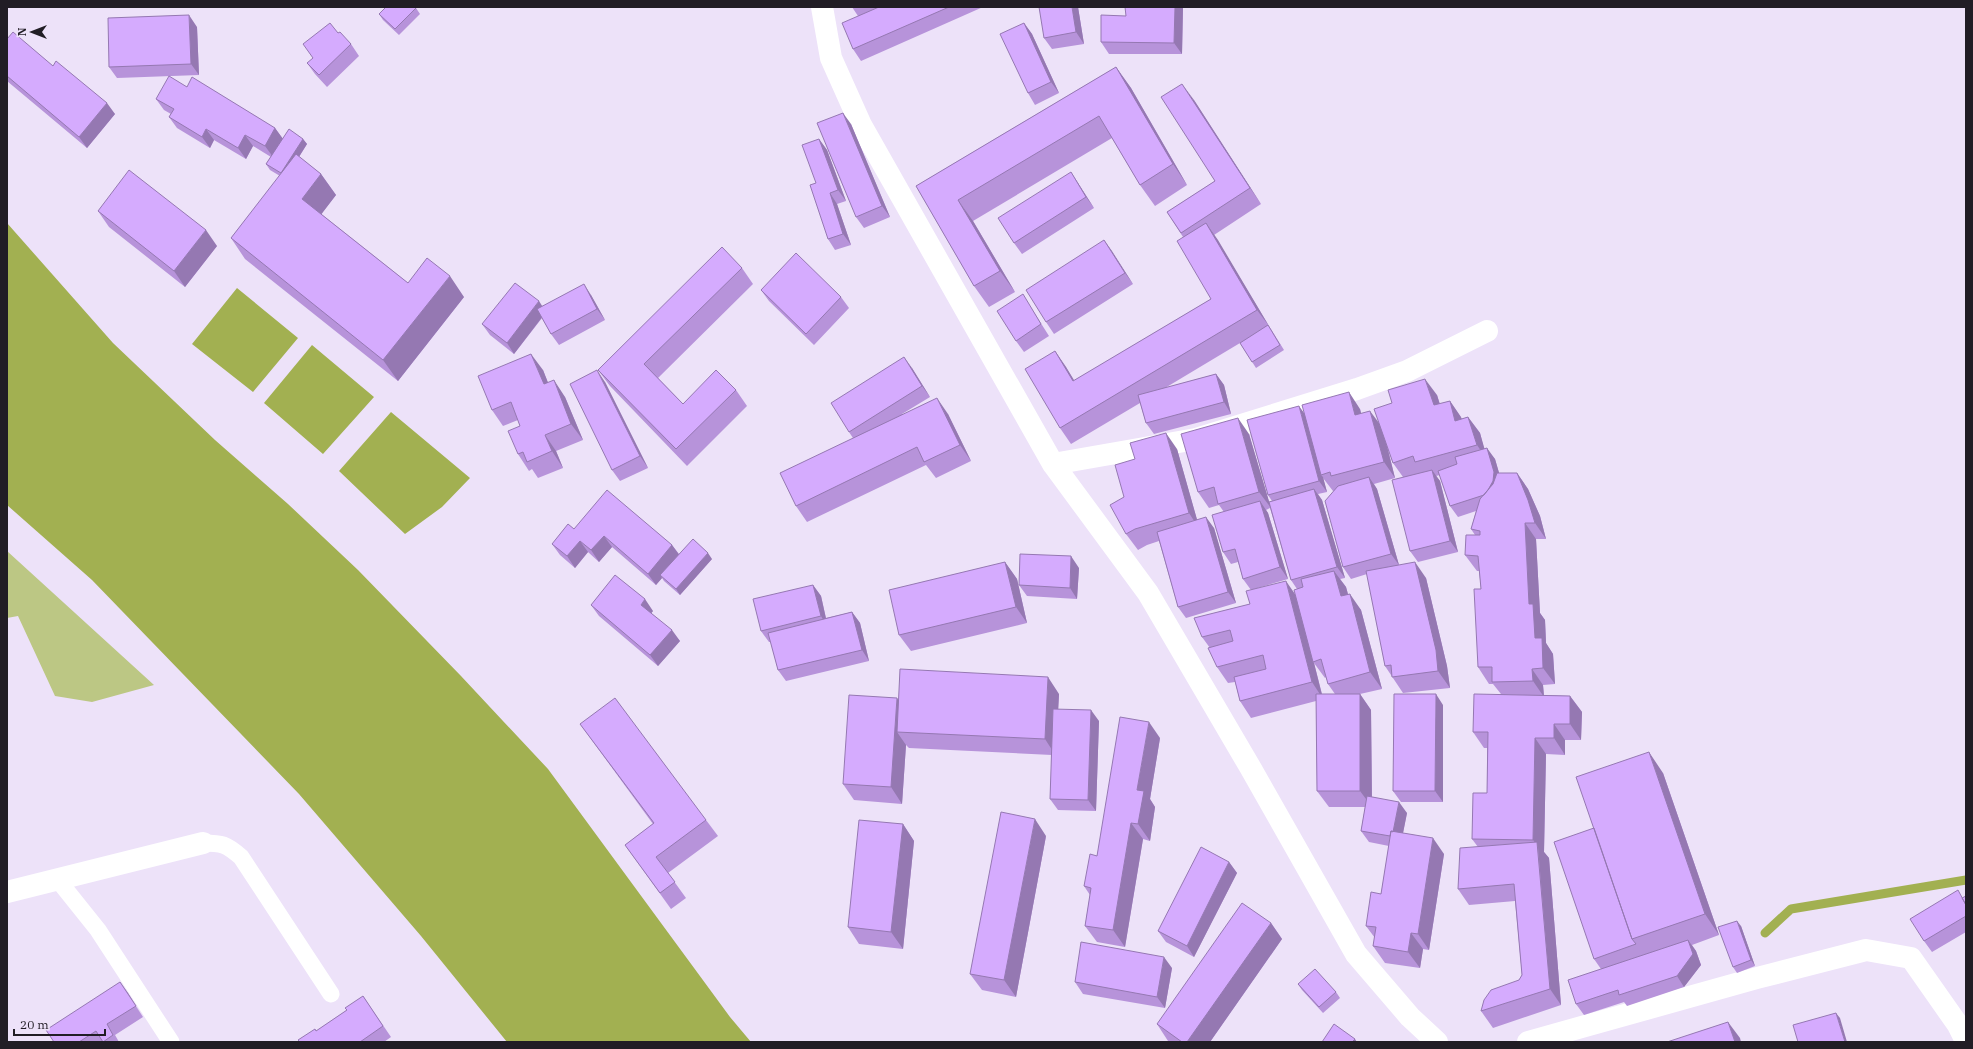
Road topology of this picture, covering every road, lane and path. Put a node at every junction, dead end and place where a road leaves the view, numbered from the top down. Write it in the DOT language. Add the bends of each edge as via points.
graph roads {
  1 [pos="822,7"];
  2 [pos="1486,331"];
  3 [pos="1053,464"];
  4 [pos="203,843"];
  5 [pos="58,880"];
  6 [pos="7,892"];
  7 [pos="331,994"];
  8 [pos="1966,1041"];
  9 [pos="171,1042"];
  10 [pos="1437,1042"];
  11 [pos="1528,1042"];
  1 -- 3 [label="street" via="831,58 861,125"];
  2 -- 3 [label="street" via="1406,371 1211,435"];
  3 -- 10 [label="street" via="1148,593 1356,954 1410,1016"];
  4 -- 5 [label="street"];
  4 -- 7 [label="lane" via="220,843 241,857"];
  5 -- 6 [label="street"];
  5 -- 9 [label="lane" via="98,930"];
  8 -- 11 [label="street" via="1958,1025 1911,958 1866,950"];
}
